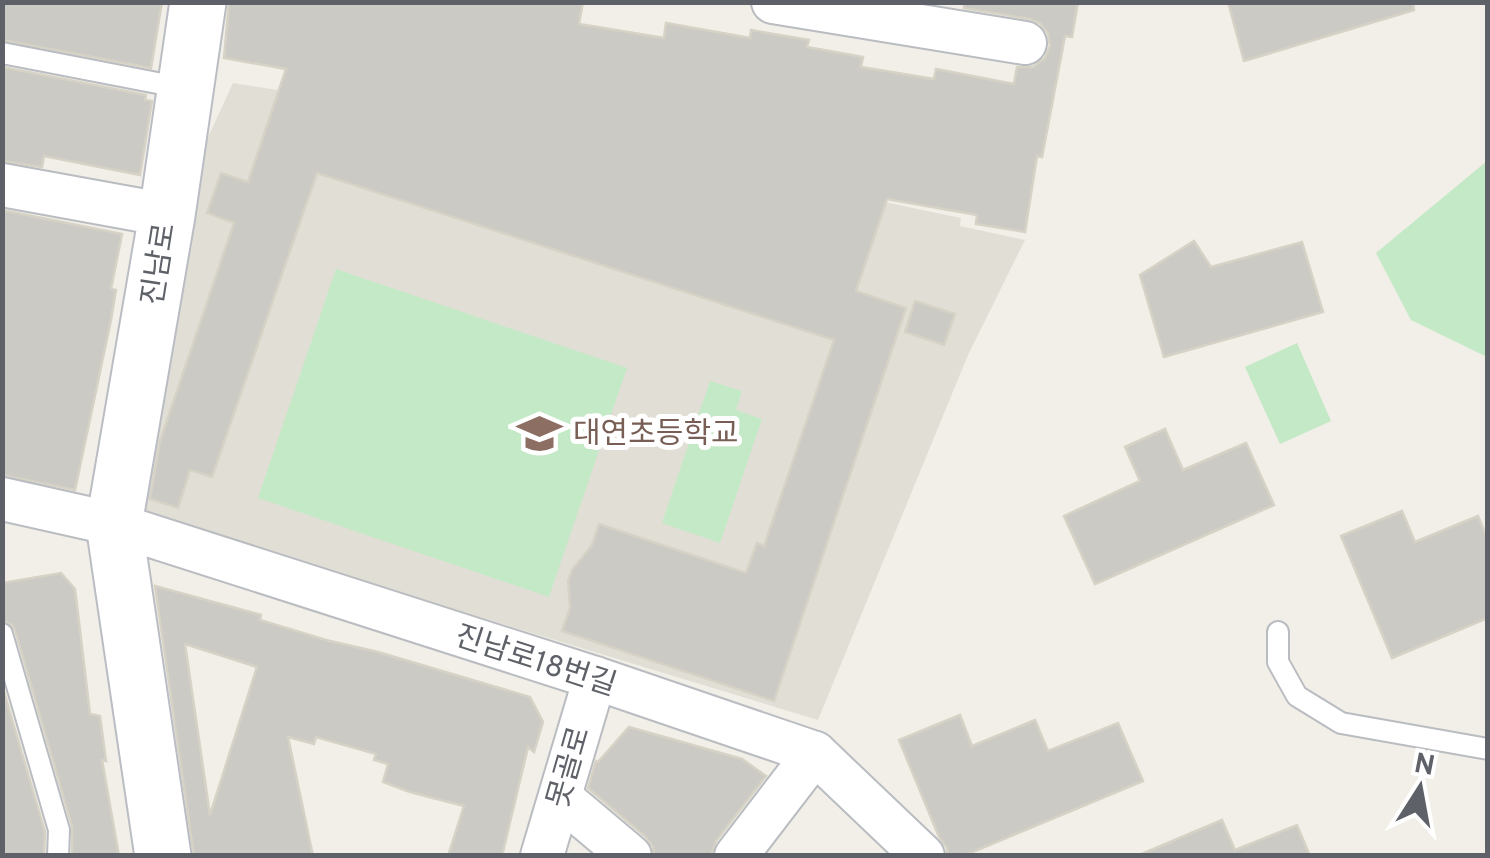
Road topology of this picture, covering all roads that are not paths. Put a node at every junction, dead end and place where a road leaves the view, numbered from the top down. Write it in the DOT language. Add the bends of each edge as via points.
graph roads {
  1 [pos="198,2"];
  2 [pos="774,2"];
  3 [pos="1025,43"];
  4 [pos="2,52"];
  5 [pos="185,88"];
  6 [pos="2,185"];
  7 [pos="166,215"];
  8 [pos="2,499"];
  9 [pos="114,524"];
  10 [pos="1278,632"];
  11 [pos="2,634"];
  12 [pos="594,678"];
  13 [pos="1488,749"];
  14 [pos="815,752"];
  15 [pos="560,797"];
  16 [pos="58,856"];
  17 [pos="164,856"];
  18 [pos="542,856"];
  19 [pos="630,856"];
  20 [pos="736,856"];
  21 [pos="923,856"];
  1 -- 5 [label="main road, 진남로"];
  2 -- 3 [label="street"];
  4 -- 5 [label="lane"];
  5 -- 7 [label="main road, 진남로"];
  6 -- 7 [label="street"];
  7 -- 9 [label="main road, 진남로"];
  8 -- 9 [label="street"];
  9 -- 12 [label="street, 진남로18번길"];
  9 -- 17 [label="main road, 진남로"];
  10 -- 13 [label="lane" via="1278,662 1297,696 1341,723"];
  11 -- 16 [label="lane" via="59,830"];
  12 -- 14 [label="street, 진남로18번길"];
  12 -- 15 [label="street, 못골로"];
  14 -- 20 [label="street"];
  14 -- 21 [label="street, 진남로18번길"];
  15 -- 18 [label="street, 못골로"];
  15 -- 19 [label="street"];
}
